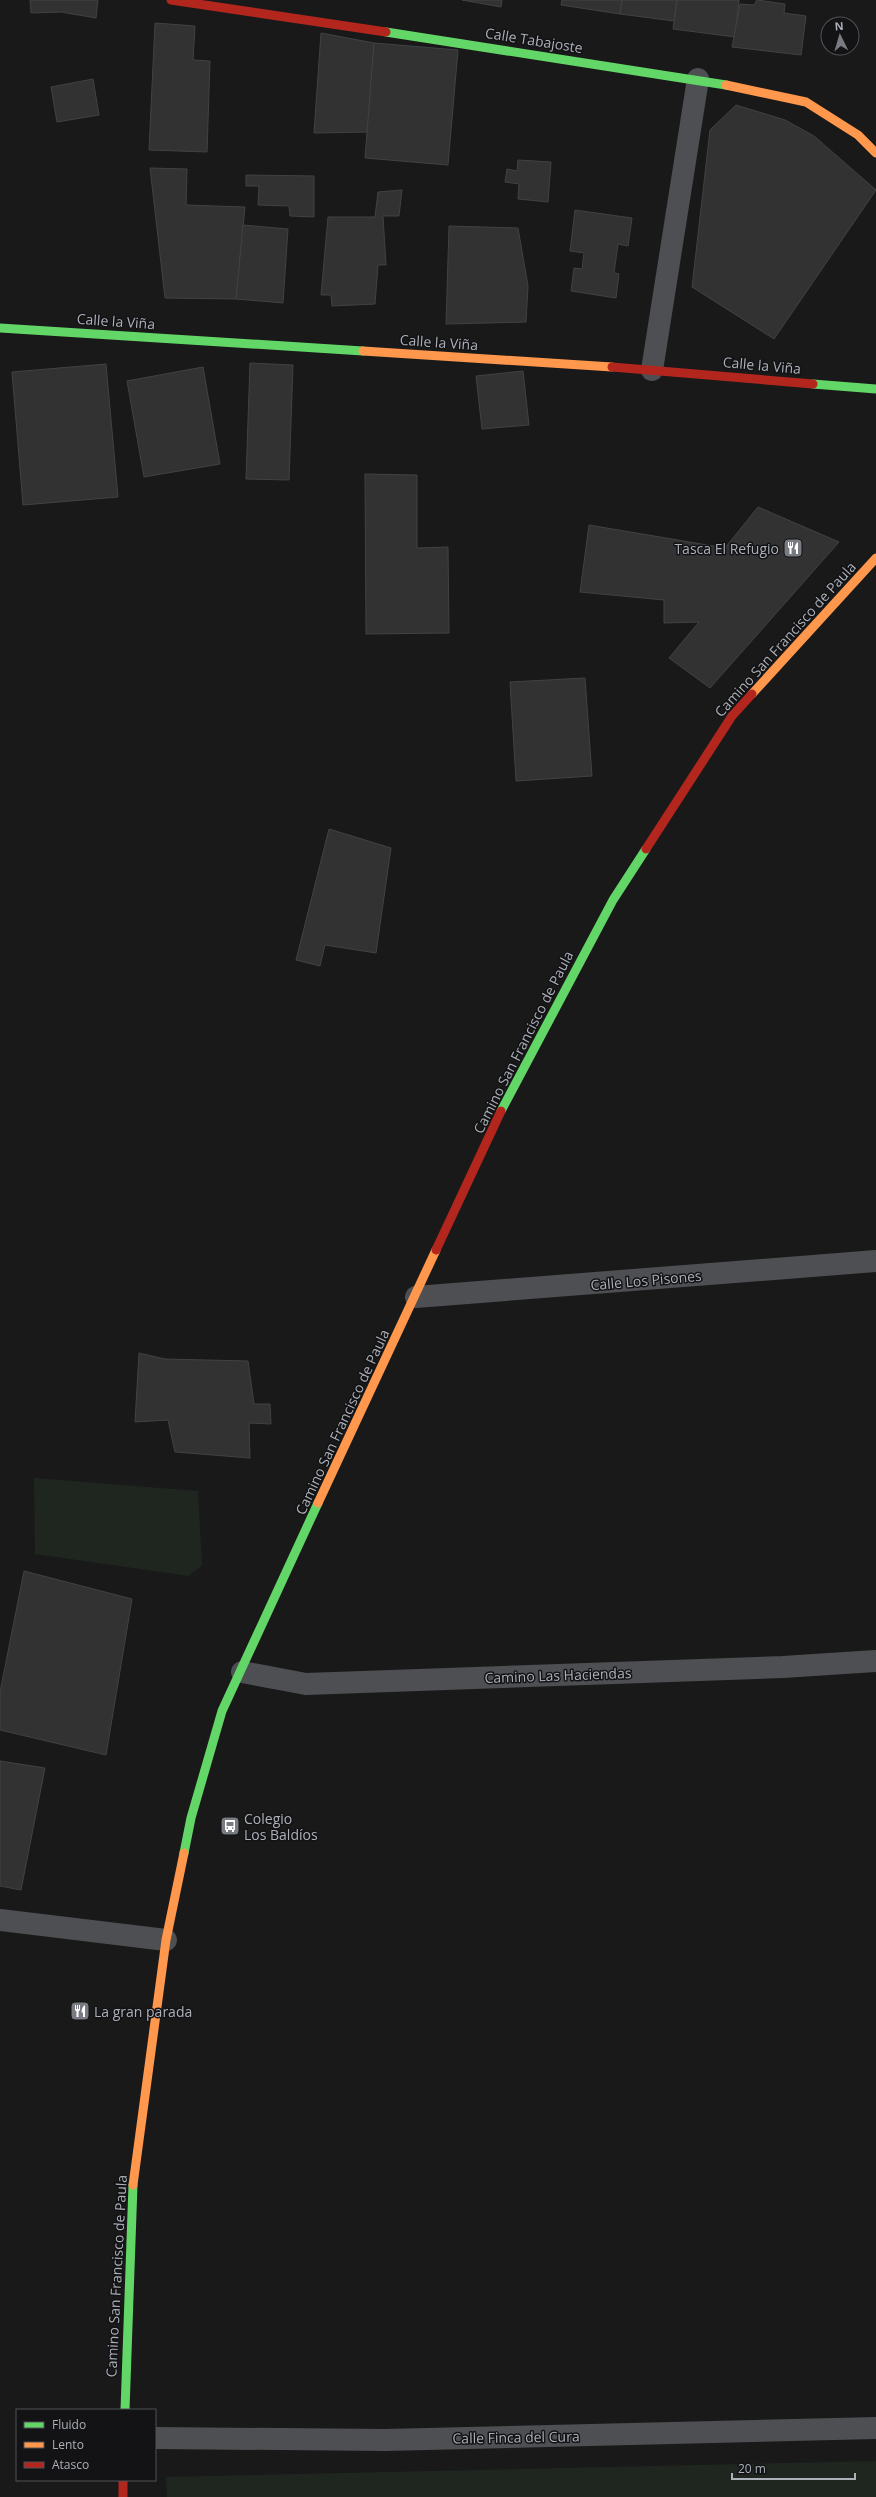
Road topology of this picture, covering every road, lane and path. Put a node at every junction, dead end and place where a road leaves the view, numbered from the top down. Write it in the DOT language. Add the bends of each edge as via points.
graph roads {
  1 [pos="171,0"];
  2 [pos="698,79"];
  3 [pos="876,153"];
  4 [pos="0,328"];
  5 [pos="652,370"];
  6 [pos="876,389"];
  7 [pos="876,558"];
  8 [pos="876,1261"];
  9 [pos="416,1297"];
  10 [pos="876,1661"];
  11 [pos="242,1672"];
  12 [pos="0,1920"];
  13 [pos="166,1940"];
  14 [pos="125,2409"];
  15 [pos="876,2428"];
  16 [pos="156,2438"];
  17 [pos="123,2481"];
  18 [pos="123,2497"];
  1 -- 2 [label="main road, Calle Tabajoste"];
  2 -- 3 [label="main road, Calle Tabajoste" via="806,102 858,135"];
  2 -- 5 [label="street"];
  4 -- 5 [label="main road, Calle la Viña"];
  5 -- 6 [label="main road, Calle la Viña"];
  7 -- 9 [label="main road, Camino San Francisco de Paula" via="732,716 613,900 507,1097"];
  8 -- 9 [label="street, Calle Los Pisones"];
  9 -- 11 [label="main road, Camino San Francisco de Paula"];
  10 -- 11 [label="street, Camino Las Haciendas" via="783,1667 306,1684"];
  11 -- 13 [label="main road, Camino San Francisco de Paula" via="222,1711 191,1818"];
  12 -- 13 [label="street"];
  13 -- 14 [label="main road, Camino San Francisco de Paula" via="132,2194"];
  15 -- 16 [label="street, Calle Finca del Cura" via="385,2440"];
  17 -- 18 [label="main road"];
}
